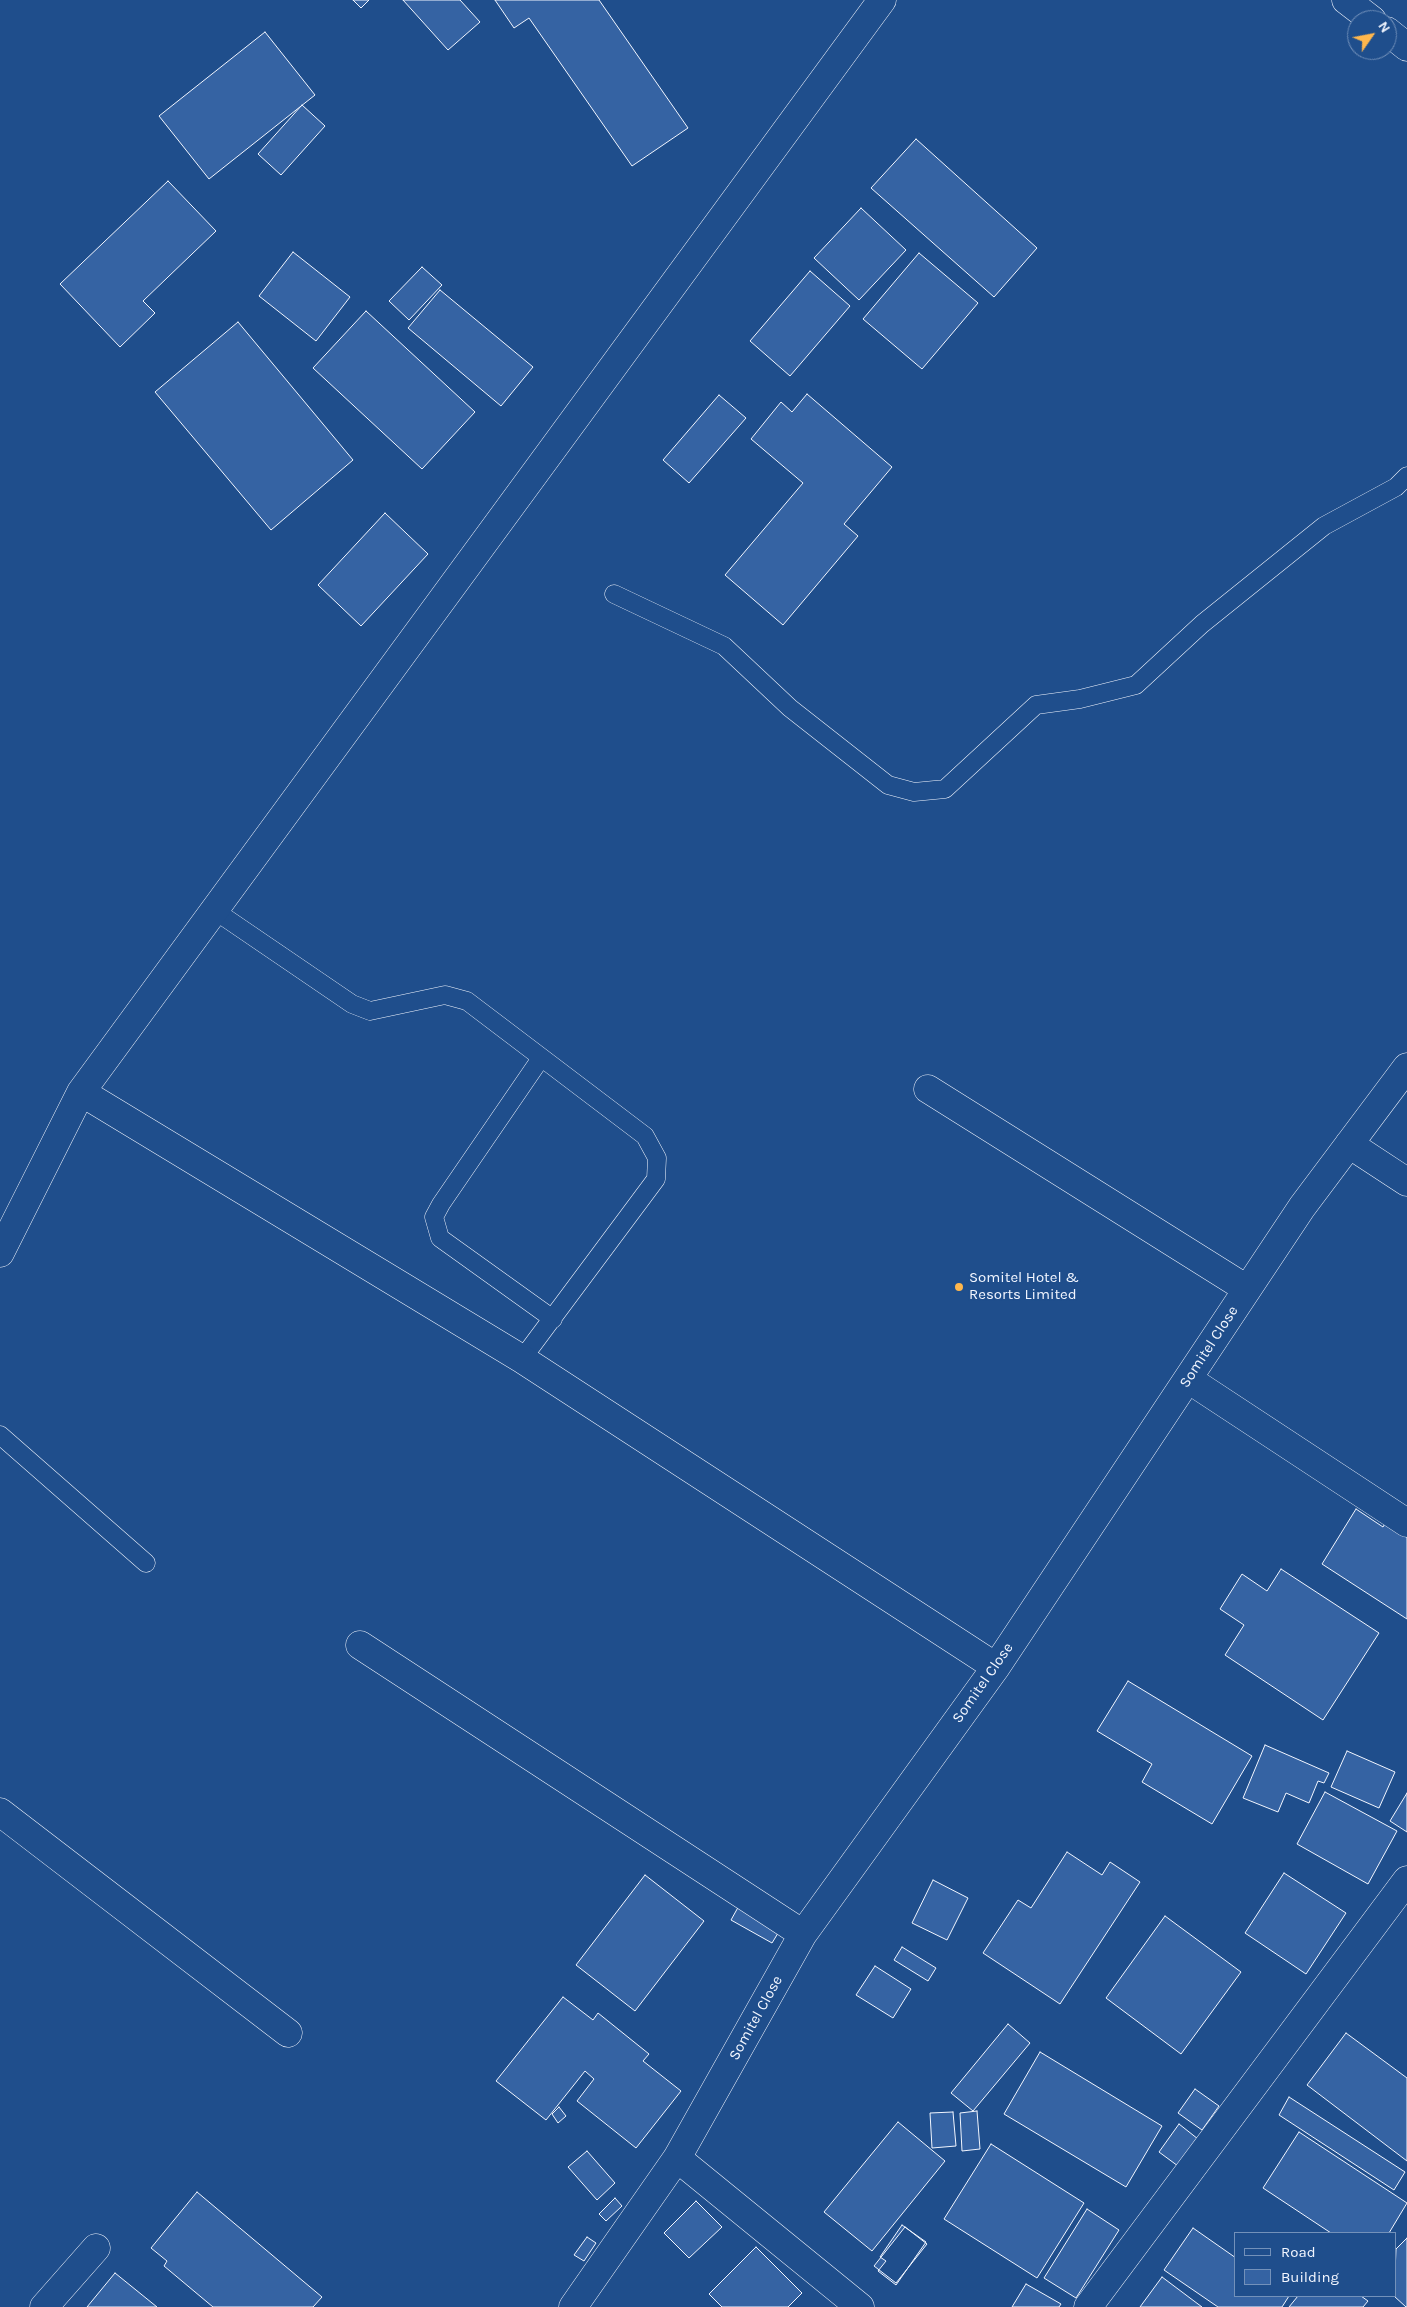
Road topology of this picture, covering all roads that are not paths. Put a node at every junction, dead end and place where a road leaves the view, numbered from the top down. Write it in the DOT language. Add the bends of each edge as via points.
graph roads {
  1 [pos="882,0"];
  2 [pos="1346,0"];
  3 [pos="1359,10"];
  4 [pos="1397,39"];
  5 [pos="1407,47"];
  6 [pos="1407,476"];
  7 [pos="614,594"];
  8 [pos="214,910"];
  9 [pos="541,1058"];
  10 [pos="1407,1068"];
  11 [pos="928,1089"];
  12 [pos="81,1092"];
  13 [pos="1349,1144"];
  14 [pos="1407,1182"];
  15 [pos="1,1251"];
  16 [pos="1247,1289"];
  17 [pos="552,1320"];
  18 [pos="522,1359"];
  19 [pos="1188,1379"];
  20 [pos="0,1436"];
  21 [pos="1407,1523"];
  22 [pos="146,1563"];
  23 [pos="360,1645"];
  24 [pos="996,1667"];
  25 [pos="0,1812"];
  26 [pos="1407,1880"];
  27 [pos="803,1934"];
  28 [pos="288,2033"];
  29 [pos="677,2158"];
  30 [pos="96,2248"];
  31 [pos="44,2307"];
  32 [pos="573,2307"];
  33 [pos="860,2307"];
  34 [pos="1088,2307"];
  1 -- 8 [label="street"];
  2 -- 3 [label="street"];
  4 -- 5 [label="street"];
  6 -- 7 [label="lane" via="1396,487 1324,526 1202,624 1136,685 1080,699 1036,705 946,789 914,792 888,785 790,708 724,646"];
  8 -- 9 [label="lane" via="352,1004 370,1011 445,995 467,1001"];
  8 -- 12 [label="street"];
  9 -- 17 [label="lane" via="645,1136 657,1158 656,1179"];
  9 -- 17 [label="lane" via="434,1217 440,1238"];
  10 -- 13 [label="street, Somitel Close"];
  11 -- 16 [label="street"];
  12 -- 15 [label="street"];
  12 -- 18 [label="street"];
  13 -- 14 [label="street"];
  13 -- 16 [label="street, Somitel Close"];
  16 -- 19 [label="street, Somitel Close"];
  17 -- 18 [label="lane"];
  18 -- 24 [label="street"];
  19 -- 21 [label="street"];
  19 -- 24 [label="street, Somitel Close"];
  20 -- 22 [label="lane"];
  23 -- 27 [label="street"];
  24 -- 27 [label="street, Somitel Close"];
  25 -- 28 [label="street"];
  26 -- 34 [label="street"];
  27 -- 29 [label="street, Somitel Close"];
  29 -- 32 [label="street, Somitel Close"];
  29 -- 33 [label="street"];
  30 -- 31 [label="street"];
}
